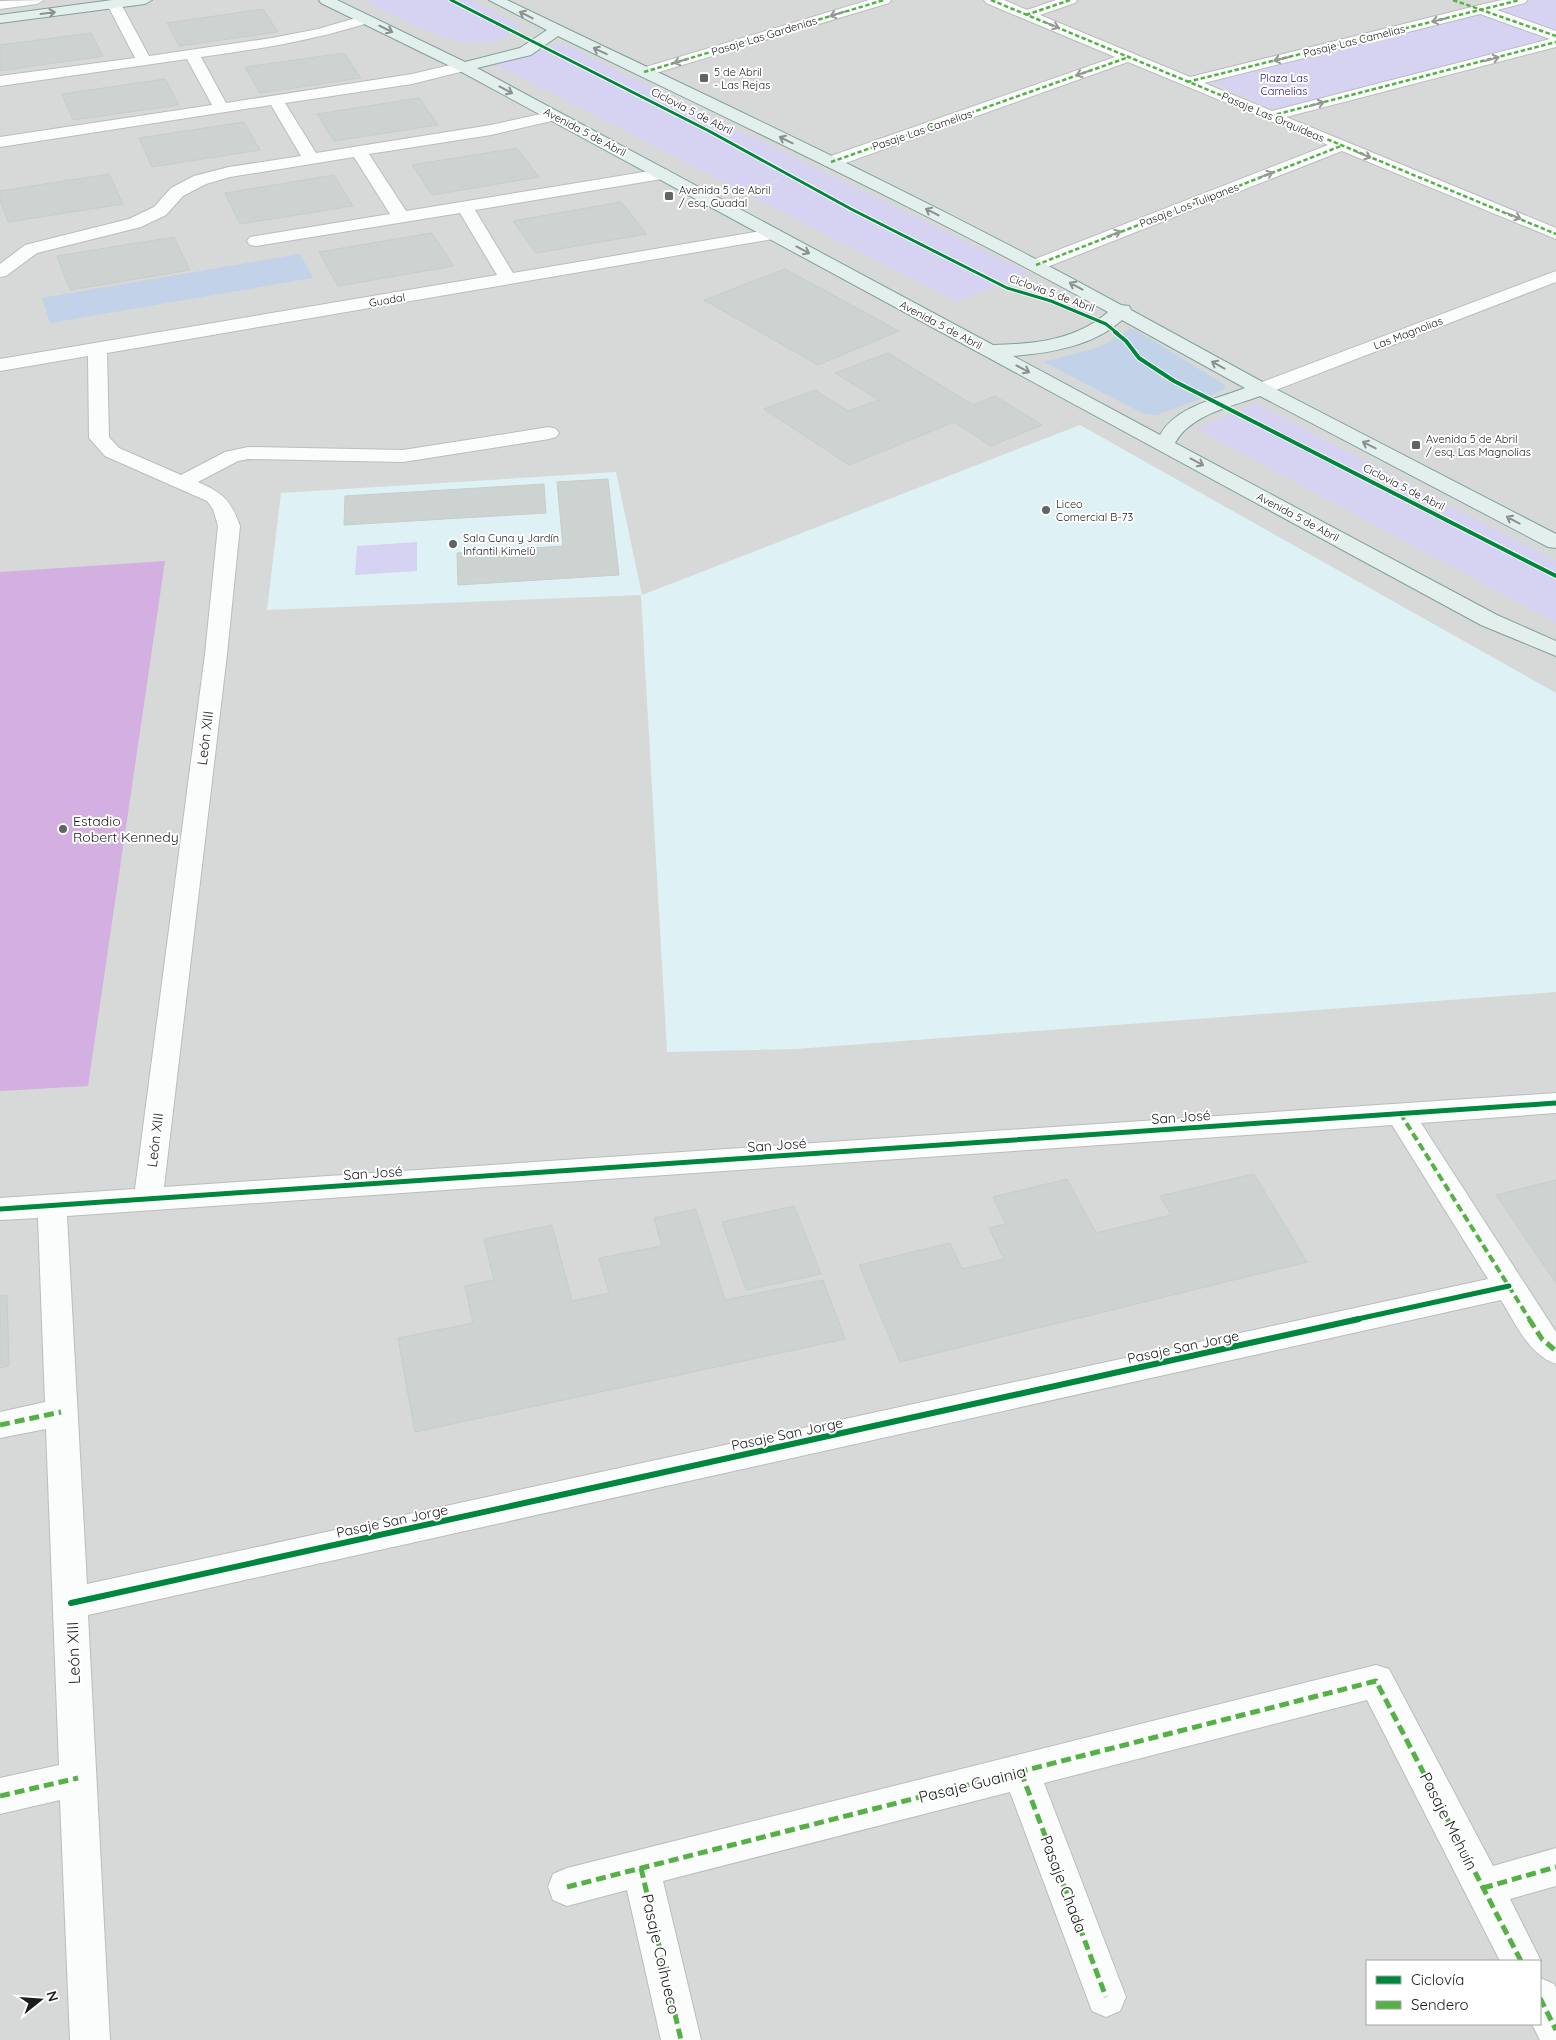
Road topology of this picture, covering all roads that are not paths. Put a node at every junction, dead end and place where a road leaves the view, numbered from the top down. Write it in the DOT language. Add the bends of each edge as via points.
graph roads {
  1 [pos="37,0"];
  2 [pos="145,0"];
  3 [pos="326,0"];
  4 [pos="496,0"];
  5 [pos="884,0"];
  6 [pos="991,0"];
  7 [pos="1070,0"];
  8 [pos="1453,0"];
  9 [pos="1520,0"];
  10 [pos="114,4"];
  11 [pos="0,5"];
  12 [pos="1480,10"];
  13 [pos="1026,15"];
  14 [pos="0,19"];
  15 [pos="366,19"];
  16 [pos="556,30"];
  17 [pos="1556,36"];
  18 [pos="1556,42"];
  19 [pos="192,54"];
  20 [pos="1129,57"];
  21 [pos="144,61"];
  22 [pos="463,67"];
  23 [pos="644,72"];
  24 [pos="0,81"];
  25 [pos="1187,82"];
  26 [pos="276,101"];
  27 [pos="222,109"];
  28 [pos="554,116"];
  29 [pos="1270,116"];
  30 [pos="0,142"];
  31 [pos="1342,146"];
  32 [pos="359,152"];
  33 [pos="311,159"];
  34 [pos="831,162"];
  35 [pos="662,174"];
  36 [pos="465,207"];
  37 [pos="401,217"];
  38 [pos="773,234"];
  39 [pos="1556,234"];
  40 [pos="256,241"];
  41 [pos="1036,265"];
  42 [pos="0,272"];
  43 [pos="1556,276"];
  44 [pos="508,279"];
  45 [pos="1122,310"];
  46 [pos="97,349"];
  47 [pos="990,351"];
  48 [pos="0,365"];
  49 [pos="1261,389"];
  50 [pos="549,433"];
  51 [pos="1164,445"];
  52 [pos="183,482"];
  53 [pos="1556,542"];
  54 [pos="1488,620"];
  55 [pos="1556,649"];
  56 [pos="1556,659"];
  57 [pos="1556,1102"];
  58 [pos="1400,1113"];
  59 [pos="148,1200"];
  60 [pos="52,1206"];
  61 [pos="0,1209"];
  62 [pos="1509,1286"];
  63 [pos="1556,1351"];
  64 [pos="61,1412"];
  65 [pos="0,1425"];
  66 [pos="71,1604"];
  67 [pos="1376,1681"];
  68 [pos="1021,1772"];
  69 [pos="78,1778"];
  70 [pos="0,1796"];
  71 [pos="1556,1867"];
  72 [pos="641,1868"];
  73 [pos="567,1888"];
  74 [pos="1483,1888"];
  75 [pos="1520,1960"];
  76 [pos="1106,1997"];
  77 [pos="1541,2000"];
  78 [pos="1556,2030"];
  79 [pos="90,2040"];
  80 [pos="681,2040"];
  1 -- 11 [label="street"];
  2 -- 10 [label="main road"];
  3 -- 15 [label="main road, Avenida 5 de Abril"];
  16 -- 4 [label="main road, one-way"];
  5 -- 23 [label="street, Pasaje Las Gardenias, one-way"];
  6 -- 13 [label="street, Pasaje Las Orquídeas"];
  7 -- 13 [label="street"];
  8 -- 12 [label="street"];
  9 -- 12 [label="street, Pasaje Las Camelias"];
  14 -- 10 [label="main road, one-way"];
  10 -- 21 [label="street"];
  12 -- 17 [label="street"];
  12 -- 25 [label="street, Pasaje Las Camelias, one-way"];
  13 -- 20 [label="street, Pasaje Las Orquídeas, one-way"];
  15 -- 19 [label="street" via="296,38"];
  15 -- 22 [label="main road, Avenida 5 de Abril, one-way"];
  16 -- 22 [label="main road" via="546,42 532,50"];
  23 -- 16 [label="main road, one-way"];
  29 -- 18 [label="street, one-way"];
  19 -- 21 [label="street"];
  19 -- 27 [label="street"];
  20 -- 25 [label="street, Pasaje Las Orquídeas"];
  20 -- 34 [label="street, Pasaje Las Camelias, one-way"];
  21 -- 24 [label="street"];
  22 -- 26 [label="street" via="412,79"];
  22 -- 28 [label="main road, Avenida 5 de Abril, one-way"];
  34 -- 23 [label="main road, one-way"];
  25 -- 29 [label="street, Pasaje Las Orquídeas"];
  26 -- 27 [label="street"];
  26 -- 33 [label="street"];
  27 -- 30 [label="street"];
  28 -- 32 [label="street"];
  28 -- 35 [label="main road, Avenida 5 de Abril"];
  29 -- 31 [label="street, Pasaje Las Orquídeas"];
  31 -- 39 [label="street, Pasaje Las Orquídeas, one-way"];
  41 -- 31 [label="street, Pasaje Los Tulipanes, one-way"];
  32 -- 33 [label="street"];
  32 -- 37 [label="street"];
  33 -- 42 [label="street" via="200,180 177,192 160,211 136,223 31,250"];
  41 -- 34 [label="main road, one-way"];
  35 -- 36 [label="street"];
  35 -- 38 [label="main road, Avenida 5 de Abril"];
  36 -- 37 [label="street"];
  36 -- 44 [label="street"];
  37 -- 40 [label="street"];
  38 -- 44 [label="street, Guadal"];
  38 -- 47 [label="main road, Avenida 5 de Abril, one-way"];
  45 -- 41 [label="main road, one-way"];
  43 -- 49 [label="street, Las Magnolias"];
  44 -- 46 [label="street, Guadal"];
  45 -- 47 [label="main road" via="1106,324 1073,339 1032,349"];
  49 -- 45 [label="main road, one-way"];
  46 -- 48 [label="street, Guadal"];
  46 -- 52 [label="street, León XIII" via="99,438 112,452"];
  47 -- 51 [label="main road, Avenida 5 de Abril, one-way"];
  49 -- 51 [label="main road" via="1194,414 1173,429"];
  53 -- 49 [label="main road, one-way"];
  50 -- 52 [label="street" via="403,456 248,453 232,456"];
  51 -- 54 [label="main road, Avenida 5 de Abril, one-way"];
  52 -- 59 [label="street, León XIII" via="214,497 223,508 229,526"];
  54 -- 55 [label="main road, Avenida 5 de Abril"];
  54 -- 56 [label="main road"];
  57 -- 58 [label="street, San José"];
  58 -- 59 [label="street, San José"];
  58 -- 62 [label="street"];
  59 -- 60 [label="street, San José"];
  60 -- 61 [label="street, San José"];
  60 -- 64 [label="street, León XIII"];
  62 -- 63 [label="street" via="1542,1339"];
  62 -- 66 [label="street, Pasaje San Jorge"];
  64 -- 65 [label="street"];
  64 -- 66 [label="street, León XIII"];
  66 -- 69 [label="street, León XIII"];
  67 -- 68 [label="street, Pasaje Guainia"];
  67 -- 74 [label="street, Pasaje Mehuín"];
  68 -- 72 [label="street, Pasaje Guainia"];
  68 -- 76 [label="street, Pasaje Chada"];
  69 -- 70 [label="street"];
  69 -- 79 [label="street, León XIII"];
  71 -- 74 [label="street"];
  72 -- 73 [label="street, Pasaje Guainia"];
  72 -- 80 [label="street, Pasaje Coihueco"];
  74 -- 75 [label="street, Pasaje Mehuín"];
  77 -- 78 [label="street"];
}
